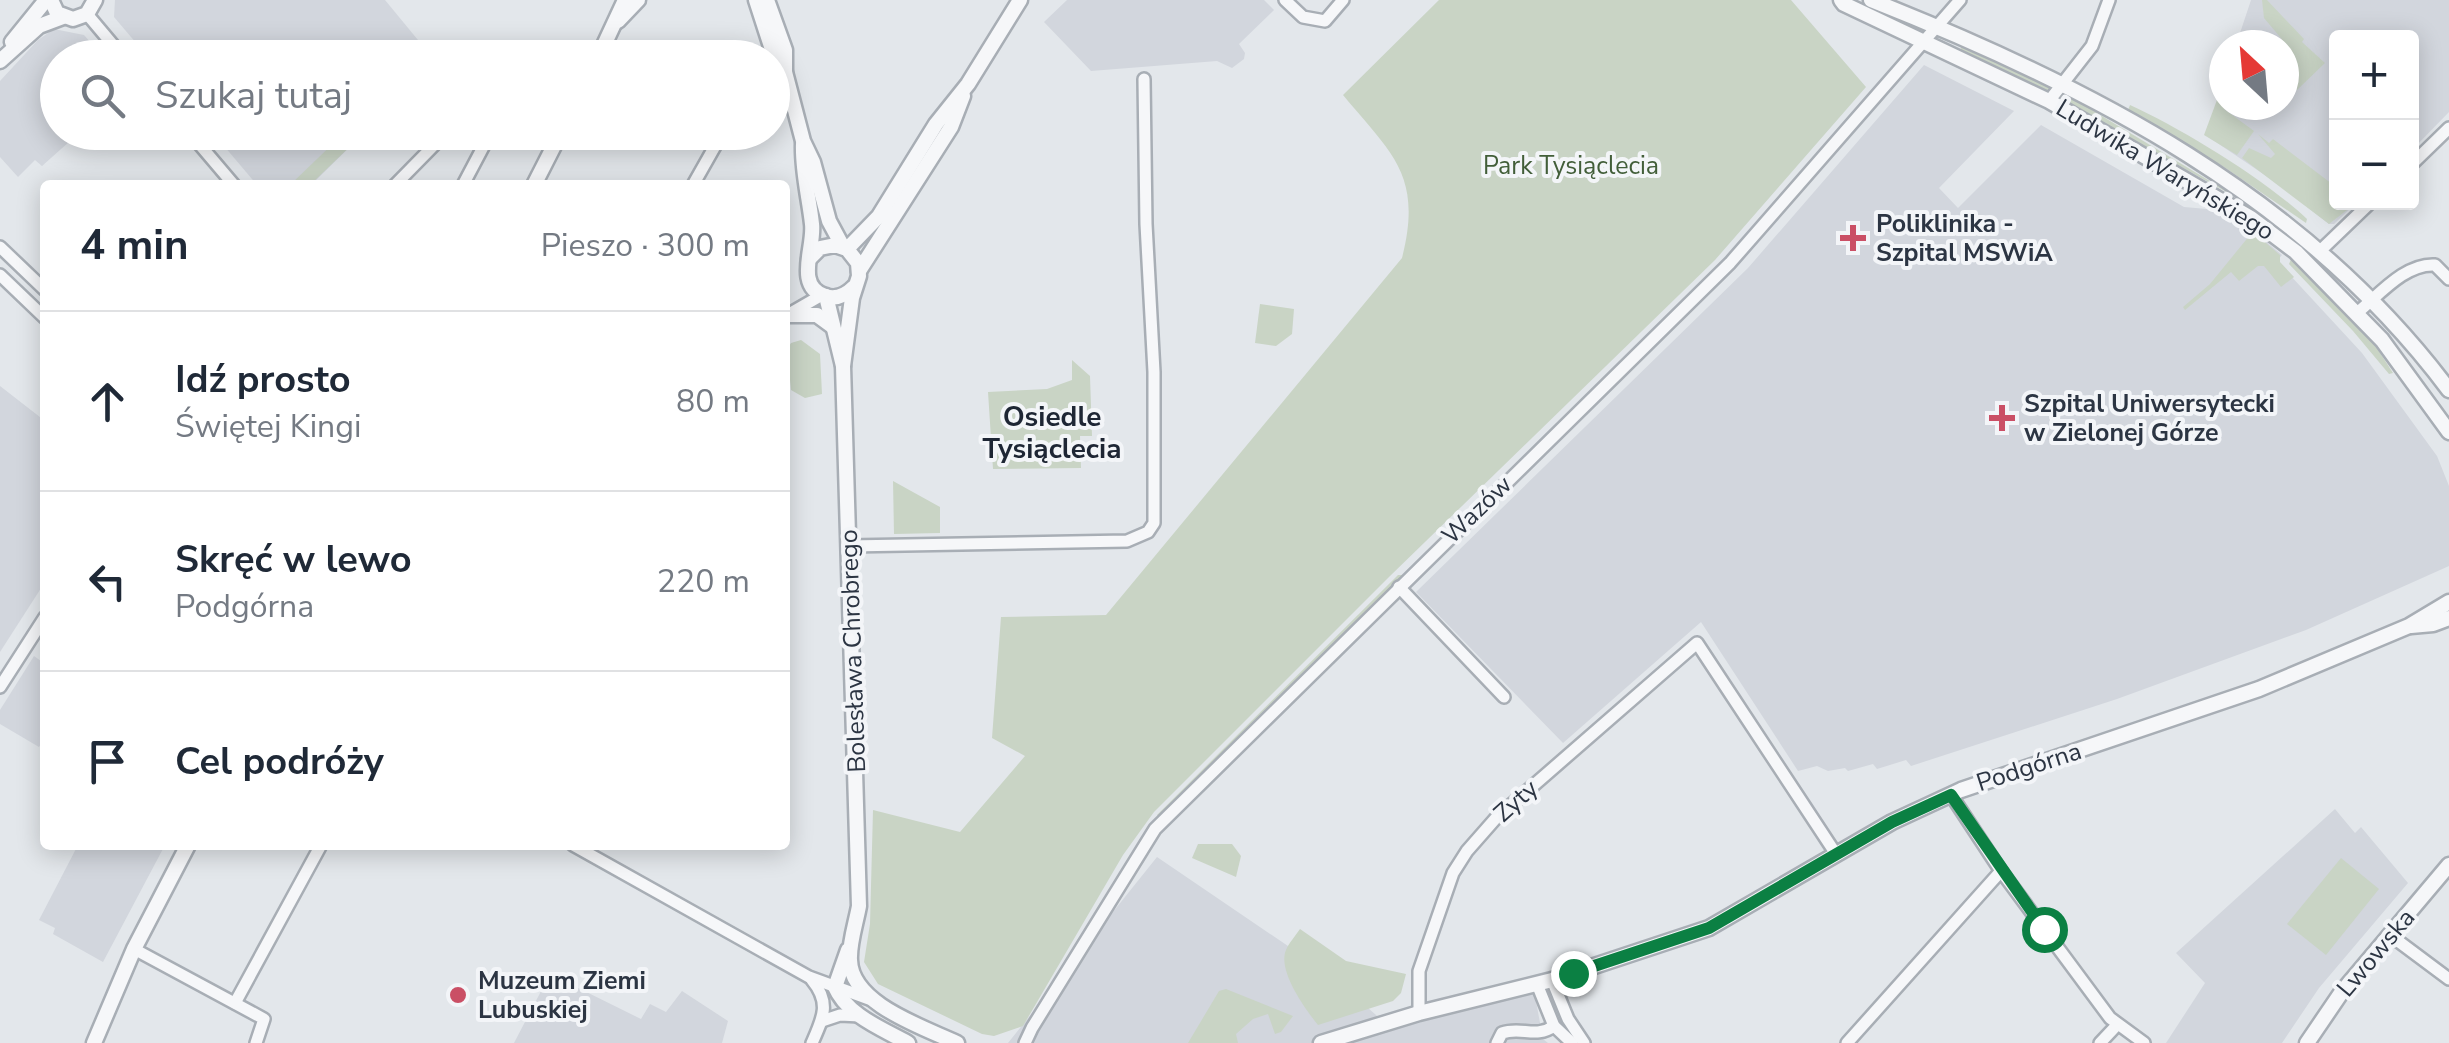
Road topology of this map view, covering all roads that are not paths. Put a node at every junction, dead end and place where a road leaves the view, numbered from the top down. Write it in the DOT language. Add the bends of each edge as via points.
graph roads {
  1 [pos="48,0"];
  2 [pos="625,0"];
  3 [pos="638,0"];
  4 [pos="756,0"];
  5 [pos="1020,0"];
  6 [pos="1285,0"];
  7 [pos="1343,0"];
  8 [pos="1841,0"];
  9 [pos="1871,0"];
  10 [pos="1960,0"];
  11 [pos="2110,0"];
  12 [pos="772,5"];
  13 [pos="91,7"];
  14 [pos="63,17"];
  15 [pos="617,22"];
  16 [pos="1937,26"];
  17 [pos="112,40"];
  18 [pos="608,40"];
  19 [pos="770,40"];
  20 [pos="782,40"];
  21 [pos="1926,42"];
  22 [pos="0,60"];
  23 [pos="1144,79"];
  24 [pos="968,84"];
  25 [pos="2062,84"];
  26 [pos="790,100"];
  27 [pos="2049,101"];
  28 [pos="2449,128"];
  29 [pos="804,141"];
  30 [pos="204,150"];
  31 [pos="429,150"];
  32 [pos="481,150"];
  33 [pos="552,150"];
  34 [pos="713,150"];
  35 [pos="2419,157"];
  36 [pos="230,180"];
  37 [pos="400,180"];
  38 [pos="466,180"];
  39 [pos="537,180"];
  40 [pos="696,180"];
  41 [pos="2363,210"];
  42 [pos="0,247"];
  43 [pos="845,248"];
  44 [pos="2322,250"];
  45 [pos="2296,252"];
  46 [pos="810,260"];
  47 [pos="859,272"];
  48 [pos="0,275"];
  49 [pos="2449,278"];
  50 [pos="40,285"];
  51 [pos="854,287"];
  52 [pos="824,296"];
  53 [pos="2374,300"];
  54 [pos="40,313"];
  55 [pos="2357,313"];
  56 [pos="790,314"];
  57 [pos="790,316"];
  58 [pos="832,327"];
  59 [pos="842,366"];
  60 [pos="2449,390"];
  61 [pos="2449,432"];
  62 [pos="850,546"];
  63 [pos="1399,586"];
  64 [pos="2449,602"];
  65 [pos="2449,618"];
  66 [pos="40,625"];
  67 [pos="2409,626"];
  68 [pos="0,688"];
  69 [pos="1504,696"];
  70 [pos="1951,795"];
  71 [pos="185,850"];
  72 [pos="318,850"];
  73 [pos="581,850"];
  74 [pos="1836,854"];
  75 [pos="2449,865"];
  76 [pos="2002,871"];
  77 [pos="854,935"];
  78 [pos="2390,935"];
  79 [pos="134,949"];
  80 [pos="809,977"];
  81 [pos="1552,980"];
  82 [pos="2449,980"];
  83 [pos="1536,984"];
  84 [pos="835,987"];
  85 [pos="869,1000"];
  86 [pos="234,1003"];
  87 [pos="1420,1013"];
  88 [pos="860,1016"];
  89 [pos="822,1021"];
  90 [pos="2118,1025"];
  91 [pos="1554,1026"];
  92 [pos="1500,1038"];
  93 [pos="94,1043"];
  94 [pos="256,1043"];
  95 [pos="812,1043"];
  96 [pos="908,1043"];
  97 [pos="956,1043"];
  98 [pos="1025,1043"];
  99 [pos="1321,1043"];
  100 [pos="1572,1043"];
  101 [pos="1584,1043"];
  102 [pos="1846,1043"];
  103 [pos="2100,1043"];
  104 [pos="2144,1043"];
  105 [pos="2307,1043"];
  1 -- 14 [label="street"];
  1 -- 22 [label="street"];
  2 -- 15 [label="street"];
  3 -- 15 [label="street"];
  4 -- 19 [label="street"];
  5 -- 24 [label="street"];
  6 -- 7 [label="street" via="1303,17 1325,22"];
  8 -- 21 [label="street, Ludwika Waryńskiego"];
  9 -- 16 [label="street, Ludwika Waryńskiego"];
  10 -- 16 [label="street, Wazów"];
  11 -- 25 [label="street" via="2092,46"];
  12 -- 20 [label="street"];
  13 -- 14 [label="street" via="78,19"];
  13 -- 17 [label="street"];
  14 -- 22 [label="street" via="39,26"];
  15 -- 18 [label="street"];
  16 -- 21 [label="street, Wazów"];
  16 -- 25 [label="street, Ludwika Waryńskiego"];
  21 -- 27 [label="street, Ludwika Waryńskiego"];
  21 -- 63 [label="street, Wazów" via="1730,263"];
  23 -- 62 [label="street" via="1154,523 1148,532 1118,542"];
  24 -- 43 [label="street" via="880,216"];
  24 -- 47 [label="street" via="951,127"];
  25 -- 27 [label="street"];
  25 -- 44 [label="street, Ludwika Waryńskiego" via="2231,181"];
  26 -- 29 [label="street"];
  27 -- 45 [label="street, Ludwika Waryńskiego" via="2234,207"];
  28 -- 35 [label="street"];
  29 -- 43 [label="street"];
  29 -- 46 [label="street"];
  30 -- 36 [label="street"];
  31 -- 37 [label="street"];
  32 -- 38 [label="street"];
  33 -- 39 [label="street"];
  34 -- 40 [label="street"];
  41 -- 44 [label="street"];
  42 -- 50 [label="street"];
  43 -- 46 [label="street" via="820,248"];
  43 -- 47 [label="street"];
  44 -- 45 [label="street"];
  44 -- 53 [label="street, Ludwika Waryńskiego"];
  45 -- 55 [label="street, Ludwika Waryńskiego"];
  46 -- 52 [label="street" via="807,276"];
  47 -- 51 [label="street"];
  48 -- 54 [label="street"];
  49 -- 53 [label="street" via="2424,264"];
  51 -- 52 [label="street" via="842,296"];
  51 -- 59 [label="street, Bolesława Chrobrego"];
  52 -- 56 [label="street"];
  52 -- 58 [label="street, Bolesława Chrobrego"];
  53 -- 55 [label="street"];
  53 -- 60 [label="street, Ludwika Waryńskiego"];
  55 -- 61 [label="street, Ludwika Waryńskiego"];
  57 -- 58 [label="street" via="817,314"];
  58 -- 59 [label="street, Bolesława Chrobrego"];
  59 -- 62 [label="street, Bolesława Chrobrego"];
  62 -- 77 [label="street, Bolesława Chrobrego" via="859,906"];
  63 -- 69 [label="street"];
  63 -- 98 [label="street, Wazów" via="1147,838"];
  64 -- 67 [label="street, Podgórna"];
  65 -- 67 [label="street, Podgórna"];
  66 -- 68 [label="street"];
  67 -- 70 [label="street, Podgórna" via="2259,689"];
  70 -- 74 [label="street, Podgórna"];
  70 -- 76 [label="street"];
  71 -- 79 [label="street"];
  72 -- 86 [label="street"];
  73 -- 80 [label="street"];
  74 -- 81 [label="street, Podgórna" via="1709,928"];
  74 -- 87 [label="street, Zyty" via="1697,643 1467,851 1420,971"];
  75 -- 78 [label="street, Lwowska"];
  76 -- 90 [label="street"];
  76 -- 102 [label="street"];
  77 -- 84 [label="street, Bolesława Chrobrego"];
  77 -- 85 [label="street, Bolesława Chrobrego" via="850,961"];
  78 -- 82 [label="street"];
  78 -- 105 [label="street, Lwowska"];
  79 -- 86 [label="street"];
  79 -- 93 [label="street"];
  80 -- 84 [label="street"];
  80 -- 89 [label="street" via="823,993"];
  81 -- 83 [label="street, Podgórna"];
  81 -- 101 [label="street"];
  83 -- 87 [label="street, Podgórna"];
  83 -- 91 [label="street"];
  84 -- 85 [label="street"];
  84 -- 88 [label="street"];
  85 -- 97 [label="street"];
  86 -- 94 [label="street" via="264,1018"];
  87 -- 99 [label="street, Podgórna"];
  88 -- 89 [label="street"];
  88 -- 96 [label="street"];
  89 -- 95 [label="street"];
  90 -- 103 [label="street"];
  90 -- 104 [label="street"];
  91 -- 92 [label="street" via="1544,1033 1513,1029"];
  91 -- 100 [label="street"];
}
